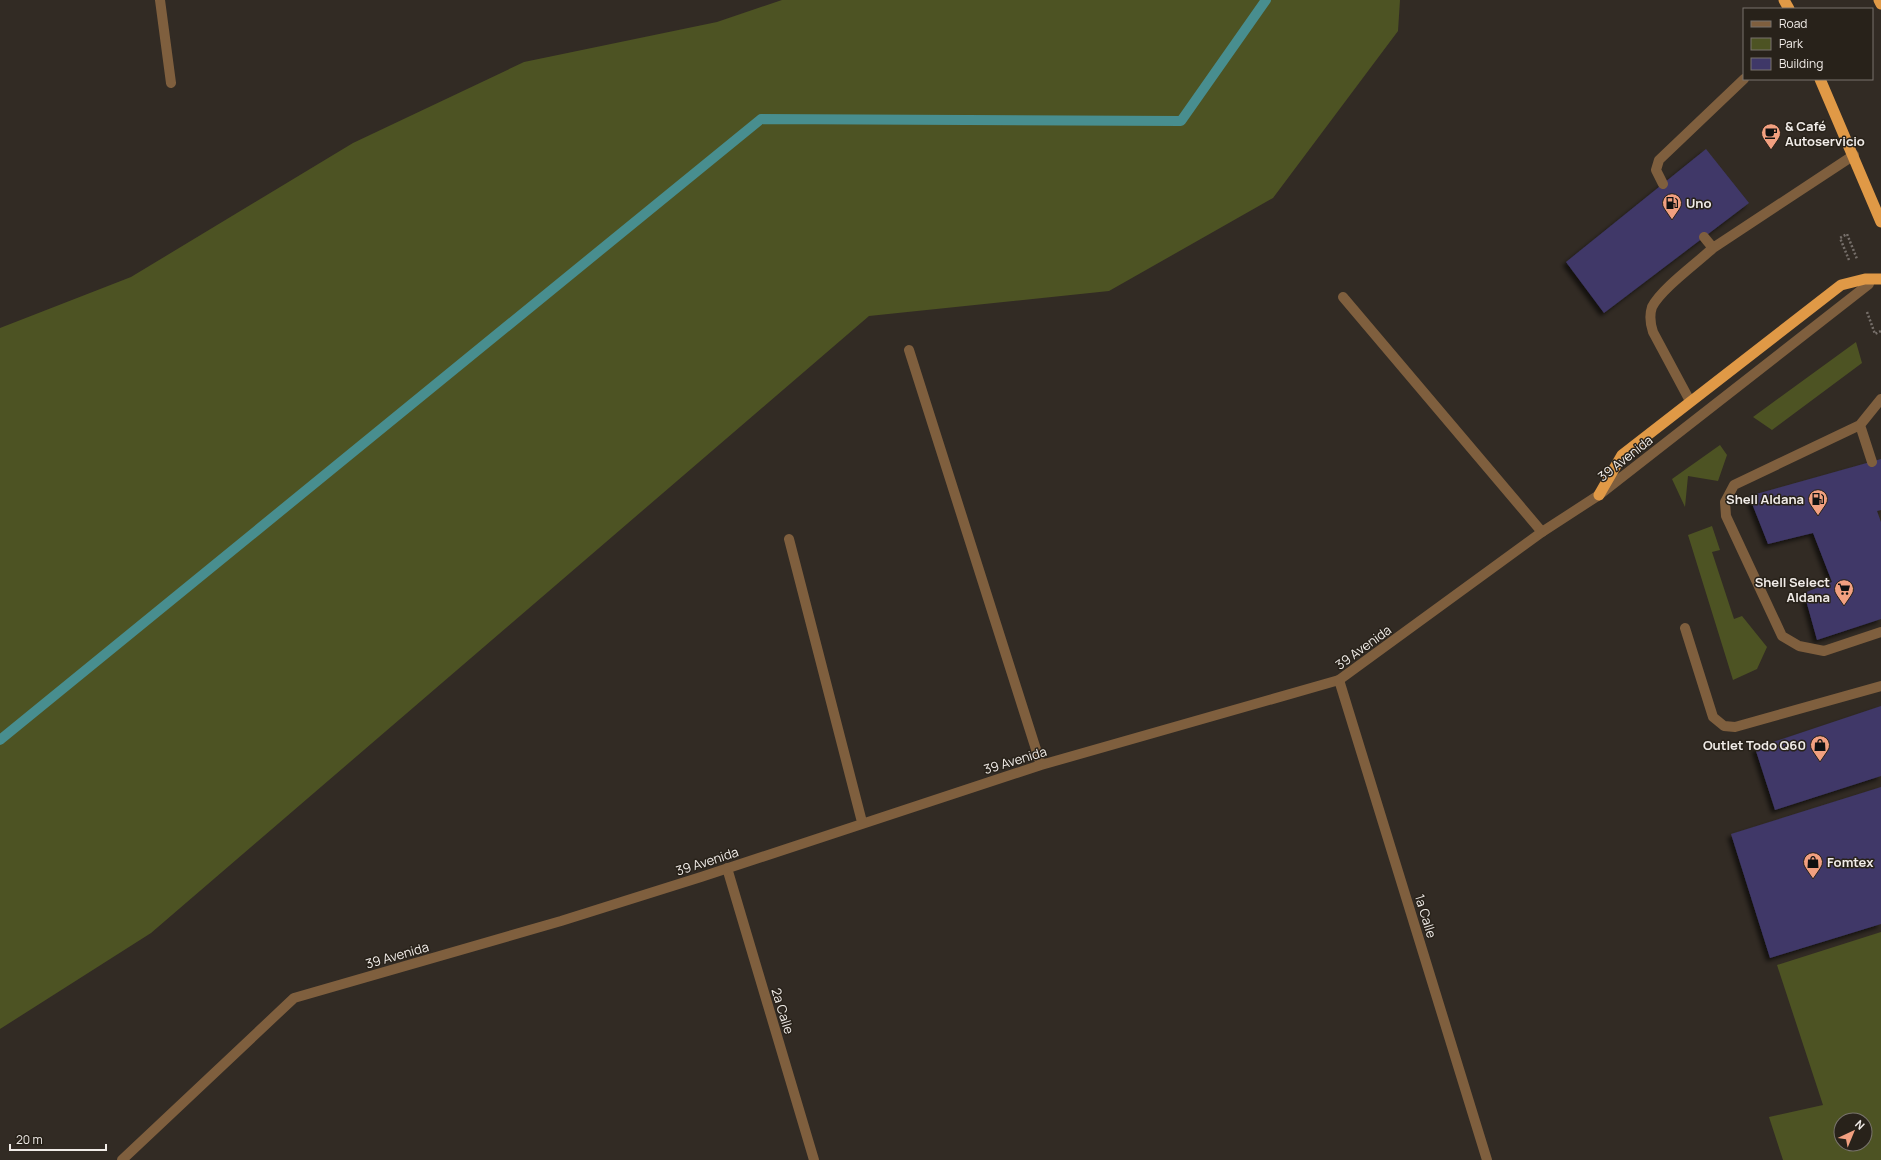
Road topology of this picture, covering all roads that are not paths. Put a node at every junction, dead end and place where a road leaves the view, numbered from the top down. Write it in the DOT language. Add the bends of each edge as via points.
graph roads {
  1 [pos="160,0"];
  2 [pos="1879,0"];
  3 [pos="1881,4"];
  4 [pos="1743,80"];
  5 [pos="1820,80"];
  6 [pos="171,83"];
  7 [pos="1854,155"];
  8 [pos="1663,184"];
  9 [pos="1881,222"];
  10 [pos="1704,237"];
  11 [pos="1713,248"];
  12 [pos="1881,279"];
  13 [pos="1869,284"];
  14 [pos="1343,297"];
  15 [pos="909,350"];
  16 [pos="1881,399"];
  17 [pos="1690,401"];
  18 [pos="1860,425"];
  19 [pos="1872,462"];
  20 [pos="1599,494"];
  21 [pos="1542,532"];
  22 [pos="789,539"];
  23 [pos="1685,628"];
  24 [pos="1881,632"];
  25 [pos="1339,680"];
  26 [pos="1881,686"];
  27 [pos="1041,765"];
  28 [pos="862,822"];
  29 [pos="727,868"];
  30 [pos="122,1160"];
  31 [pos="814,1160"];
  32 [pos="1487,1160"];
  1 -- 6 [label="street"];
  2 -- 3 [label="highway"];
  4 -- 8 [label="street" via="1659,160 1656,170"];
  5 -- 7 [label="highway"];
  7 -- 9 [label="highway"];
  7 -- 11 [label="street"];
  10 -- 11 [label="street"];
  11 -- 17 [label="street" via="1659,297 1652,308 1650,320 1652,332"];
  12 -- 17 [label="highway" via="1865,279 1841,285"];
  13 -- 20 [label="street, 39 Avenida"];
  14 -- 21 [label="street"];
  15 -- 27 [label="street"];
  16 -- 18 [label="street"];
  17 -- 20 [label="highway" via="1622,455"];
  18 -- 19 [label="street"];
  18 -- 24 [label="street" via="1734,485 1725,502 1726,516 1782,636 1799,646 1824,651"];
  20 -- 21 [label="street, 39 Avenida"];
  21 -- 25 [label="street, 39 Avenida"];
  22 -- 28 [label="street"];
  23 -- 26 [label="street" via="1713,717 1724,726 1735,727"];
  25 -- 27 [label="street, 39 Avenida"];
  25 -- 32 [label="street, 1a Calle"];
  27 -- 28 [label="street, 39 Avenida"];
  28 -- 29 [label="street, 39 Avenida"];
  29 -- 30 [label="street, 39 Avenida" via="561,921 294,998"];
  29 -- 31 [label="street, 2a Calle"];
}
